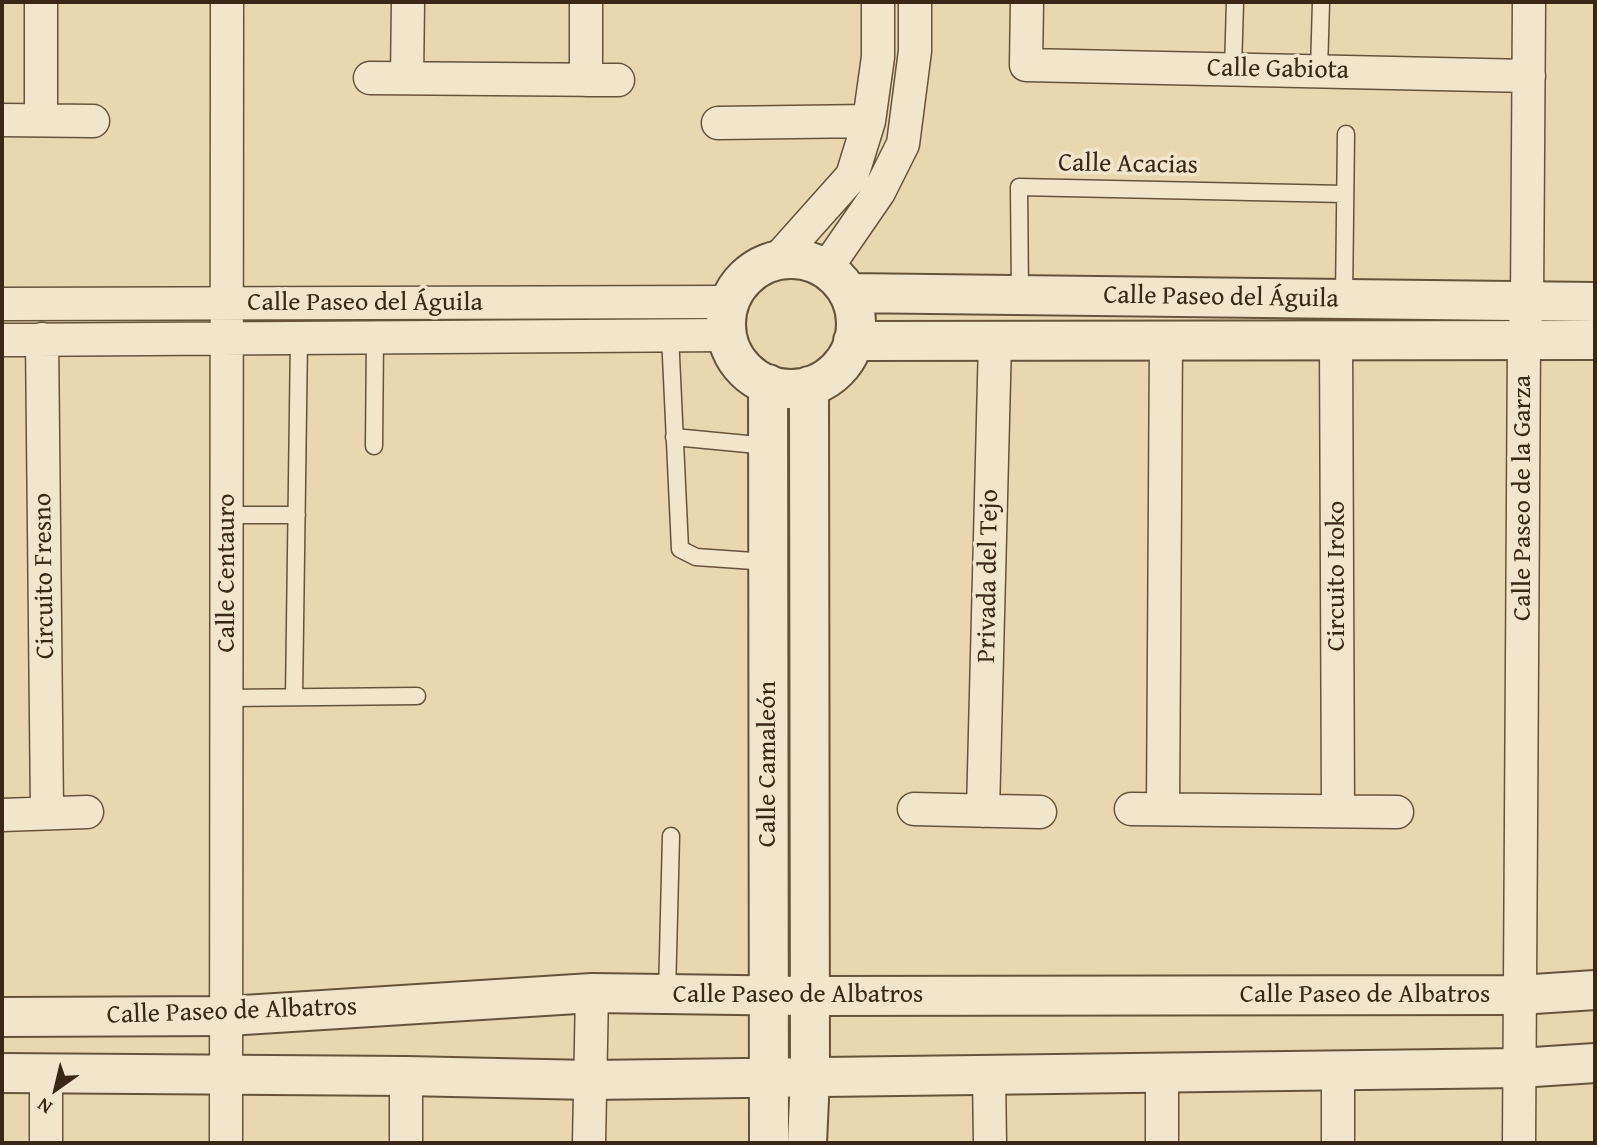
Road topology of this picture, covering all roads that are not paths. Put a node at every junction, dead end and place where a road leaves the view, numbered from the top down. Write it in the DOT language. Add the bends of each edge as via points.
graph roads {
  1 [pos="41,2"];
  2 [pos="227,2"];
  3 [pos="408,2"];
  4 [pos="586,2"];
  5 [pos="878,2"];
  6 [pos="915,2"];
  7 [pos="1027,2"];
  8 [pos="1235,2"];
  9 [pos="1321,2"];
  10 [pos="1529,2"];
  11 [pos="1233,69"];
  12 [pos="1319,71"];
  13 [pos="1529,76"];
  14 [pos="370,78"];
  15 [pos="407,78"];
  16 [pos="586,80"];
  17 [pos="618,80"];
  18 [pos="2,120"];
  19 [pos="41,120"];
  20 [pos="93,121"];
  21 [pos="869,121"];
  22 [pos="718,123"];
  23 [pos="1346,134"];
  24 [pos="1344,194"];
  25 [pos="777,260"];
  26 [pos="837,281"];
  27 [pos="1020,295"];
  28 [pos="1344,299"];
  29 [pos="1527,302"];
  30 [pos="1595,302"];
  31 [pos="2,304"];
  32 [pos="228,304"];
  33 [pos="728,319"];
  34 [pos="670,335"];
  35 [pos="374,337"];
  36 [pos="228,338"];
  37 [pos="299,338"];
  38 [pos="42,339"];
  39 [pos="2,340"];
  40 [pos="1336,340"];
  41 [pos="1524,340"];
  42 [pos="1595,340"];
  43 [pos="853,341"];
  44 [pos="995,341"];
  45 [pos="1166,341"];
  46 [pos="768,384"];
  47 [pos="809,386"];
  48 [pos="674,437"];
  49 [pos="374,446"];
  50 [pos="768,446"];
  51 [pos="228,515"];
  52 [pos="297,515"];
  53 [pos="768,562"];
  54 [pos="417,696"];
  55 [pos="294,697"];
  56 [pos="227,698"];
  57 [pos="914,809"];
  58 [pos="1131,809"];
  59 [pos="1163,809"];
  60 [pos="983,811"];
  61 [pos="1338,811"];
  62 [pos="47,812"];
  63 [pos="87,812"];
  64 [pos="1040,812"];
  65 [pos="1397,812"];
  66 [pos="2,815"];
  67 [pos="671,836"];
  68 [pos="1595,990"];
  69 [pos="592,993"];
  70 [pos="667,994"];
  71 [pos="768,995"];
  72 [pos="1519,995"];
  73 [pos="810,996"];
  74 [pos="228,1016"];
  75 [pos="2,1017"];
  76 [pos="1595,1063"];
  77 [pos="1519,1068"];
  78 [pos="1338,1069"];
  79 [pos="1162,1072"];
  80 [pos="2,1073"];
  81 [pos="46,1074"];
  82 [pos="989,1074"];
  83 [pos="225,1076"];
  84 [pos="406,1076"];
  85 [pos="810,1077"];
  86 [pos="769,1078"];
  87 [pos="590,1080"];
  88 [pos="46,1143"];
  89 [pos="226,1143"];
  90 [pos="406,1143"];
  91 [pos="589,1143"];
  92 [pos="769,1143"];
  93 [pos="807,1143"];
  94 [pos="990,1143"];
  95 [pos="1162,1143"];
  96 [pos="1338,1143"];
  97 [pos="1519,1143"];
  1 -- 19 [label="street"];
  2 -- 32 [label="street, Calle Centauro"];
  3 -- 15 [label="street"];
  4 -- 16 [label="street"];
  5 -- 21 [label="street" via="878,57"];
  6 -- 26 [label="street" via="915,51 903,144"];
  7 -- 11 [label="street, Calle Gabiota" via="1027,65"];
  8 -- 11 [label="lane"];
  9 -- 12 [label="lane"];
  10 -- 13 [label="street, Calle Paseo de la Garza"];
  11 -- 12 [label="street, Calle Gabiota"];
  12 -- 13 [label="street, Calle Gabiota"];
  13 -- 29 [label="street, Calle Paseo de la Garza"];
  14 -- 15 [label="street"];
  15 -- 16 [label="street"];
  16 -- 17 [label="street"];
  18 -- 19 [label="street"];
  19 -- 20 [label="street"];
  21 -- 22 [label="street"];
  21 -- 25 [label="street" via="852,176"];
  23 -- 24 [label="lane"];
  24 -- 27 [label="lane, Calle Acacias" via="1019,187"];
  24 -- 28 [label="lane"];
  25 -- 26 [label="street" via="810,262"];
  25 -- 33 [label="street" via="747,275 736,287"];
  26 -- 27 [label="street, Calle Paseo del Águila"];
  26 -- 43 [label="street" via="854,308"];
  27 -- 28 [label="street, Calle Paseo del Águila"];
  28 -- 29 [label="street, Calle Paseo del Águila"];
  29 -- 30 [label="street, Calle Paseo del Águila"];
  29 -- 41 [label="street, Calle Paseo de la Garza"];
  31 -- 32 [label="street, Calle Paseo del Águila"];
  32 -- 33 [label="street, Calle Paseo del Águila"];
  32 -- 36 [label="street, Calle Centauro"];
  33 -- 34 [label="street, Calle Paseo del Águila"];
  33 -- 46 [label="street" via="732,351 753,377"];
  34 -- 35 [label="street, Calle Paseo del Águila"];
  34 -- 48 [label="lane"];
  35 -- 37 [label="street, Calle Paseo del Águila"];
  35 -- 49 [label="lane"];
  36 -- 37 [label="street, Calle Paseo del Águila"];
  36 -- 38 [label="street, Calle Paseo del Águila"];
  36 -- 51 [label="street, Calle Centauro"];
  37 -- 52 [label="lane"];
  38 -- 39 [label="street, Calle Paseo del Águila"];
  38 -- 62 [label="street, Circuito Fresno"];
  40 -- 41 [label="street, Calle Paseo del Águila"];
  40 -- 45 [label="street, Calle Paseo del Águila"];
  40 -- 61 [label="street, Circuito Iroko"];
  41 -- 42 [label="street, Calle Paseo del Águila"];
  41 -- 72 [label="street, Calle Paseo de la Garza"];
  43 -- 44 [label="street, Calle Paseo del Águila"];
  43 -- 47 [label="street" via="837,369"];
  44 -- 45 [label="street, Calle Paseo del Águila"];
  44 -- 60 [label="street, Privada del Tejo"];
  45 -- 59 [label="street"];
  46 -- 47 [label="street"];
  46 -- 50 [label="street, Calle Camaleón"];
  47 -- 73 [label="street, Calle Camaleón"];
  48 -- 50 [label="lane"];
  48 -- 53 [label="lane" via="680,549 696,557"];
  50 -- 53 [label="street, Calle Camaleón"];
  51 -- 52 [label="lane"];
  51 -- 56 [label="street, Calle Centauro"];
  52 -- 55 [label="lane"];
  53 -- 71 [label="street, Calle Camaleón"];
  54 -- 55 [label="lane"];
  55 -- 56 [label="lane"];
  56 -- 74 [label="street, Calle Centauro"];
  57 -- 60 [label="street"];
  58 -- 59 [label="street"];
  59 -- 61 [label="street"];
  60 -- 64 [label="street"];
  61 -- 65 [label="street"];
  62 -- 63 [label="street"];
  62 -- 66 [label="street"];
  67 -- 70 [label="lane"];
  68 -- 72 [label="street, Calle Paseo de Albatros"];
  69 -- 70 [label="street, Calle Paseo de Albatros"];
  69 -- 74 [label="street, Calle Paseo de Albatros"];
  69 -- 87 [label="street"];
  70 -- 71 [label="street, Calle Paseo de Albatros"];
  71 -- 73 [label="street, Calle Paseo de Albatros"];
  71 -- 86 [label="street, Calle Camaleón"];
  72 -- 73 [label="street, Calle Paseo de Albatros"];
  72 -- 77 [label="street, Calle Paseo de la Garza"];
  73 -- 85 [label="street, Calle Camaleón"];
  74 -- 75 [label="street, Calle Paseo de Albatros"];
  74 -- 83 [label="street, Calle Centauro"];
  76 -- 77 [label="street"];
  77 -- 78 [label="street"];
  77 -- 97 [label="street, Calle Paseo de la Garza"];
  78 -- 79 [label="street"];
  78 -- 96 [label="street"];
  79 -- 82 [label="street"];
  79 -- 95 [label="street"];
  80 -- 81 [label="street"];
  81 -- 83 [label="street"];
  81 -- 88 [label="street"];
  82 -- 85 [label="street"];
  82 -- 94 [label="street"];
  83 -- 84 [label="street"];
  83 -- 89 [label="street, Calle Centauro"];
  84 -- 87 [label="street"];
  84 -- 90 [label="street"];
  85 -- 86 [label="street"];
  85 -- 93 [label="street, Calle Camaleón"];
  86 -- 87 [label="street"];
  86 -- 92 [label="street, Calle Camaleón"];
  87 -- 91 [label="street"];
}
